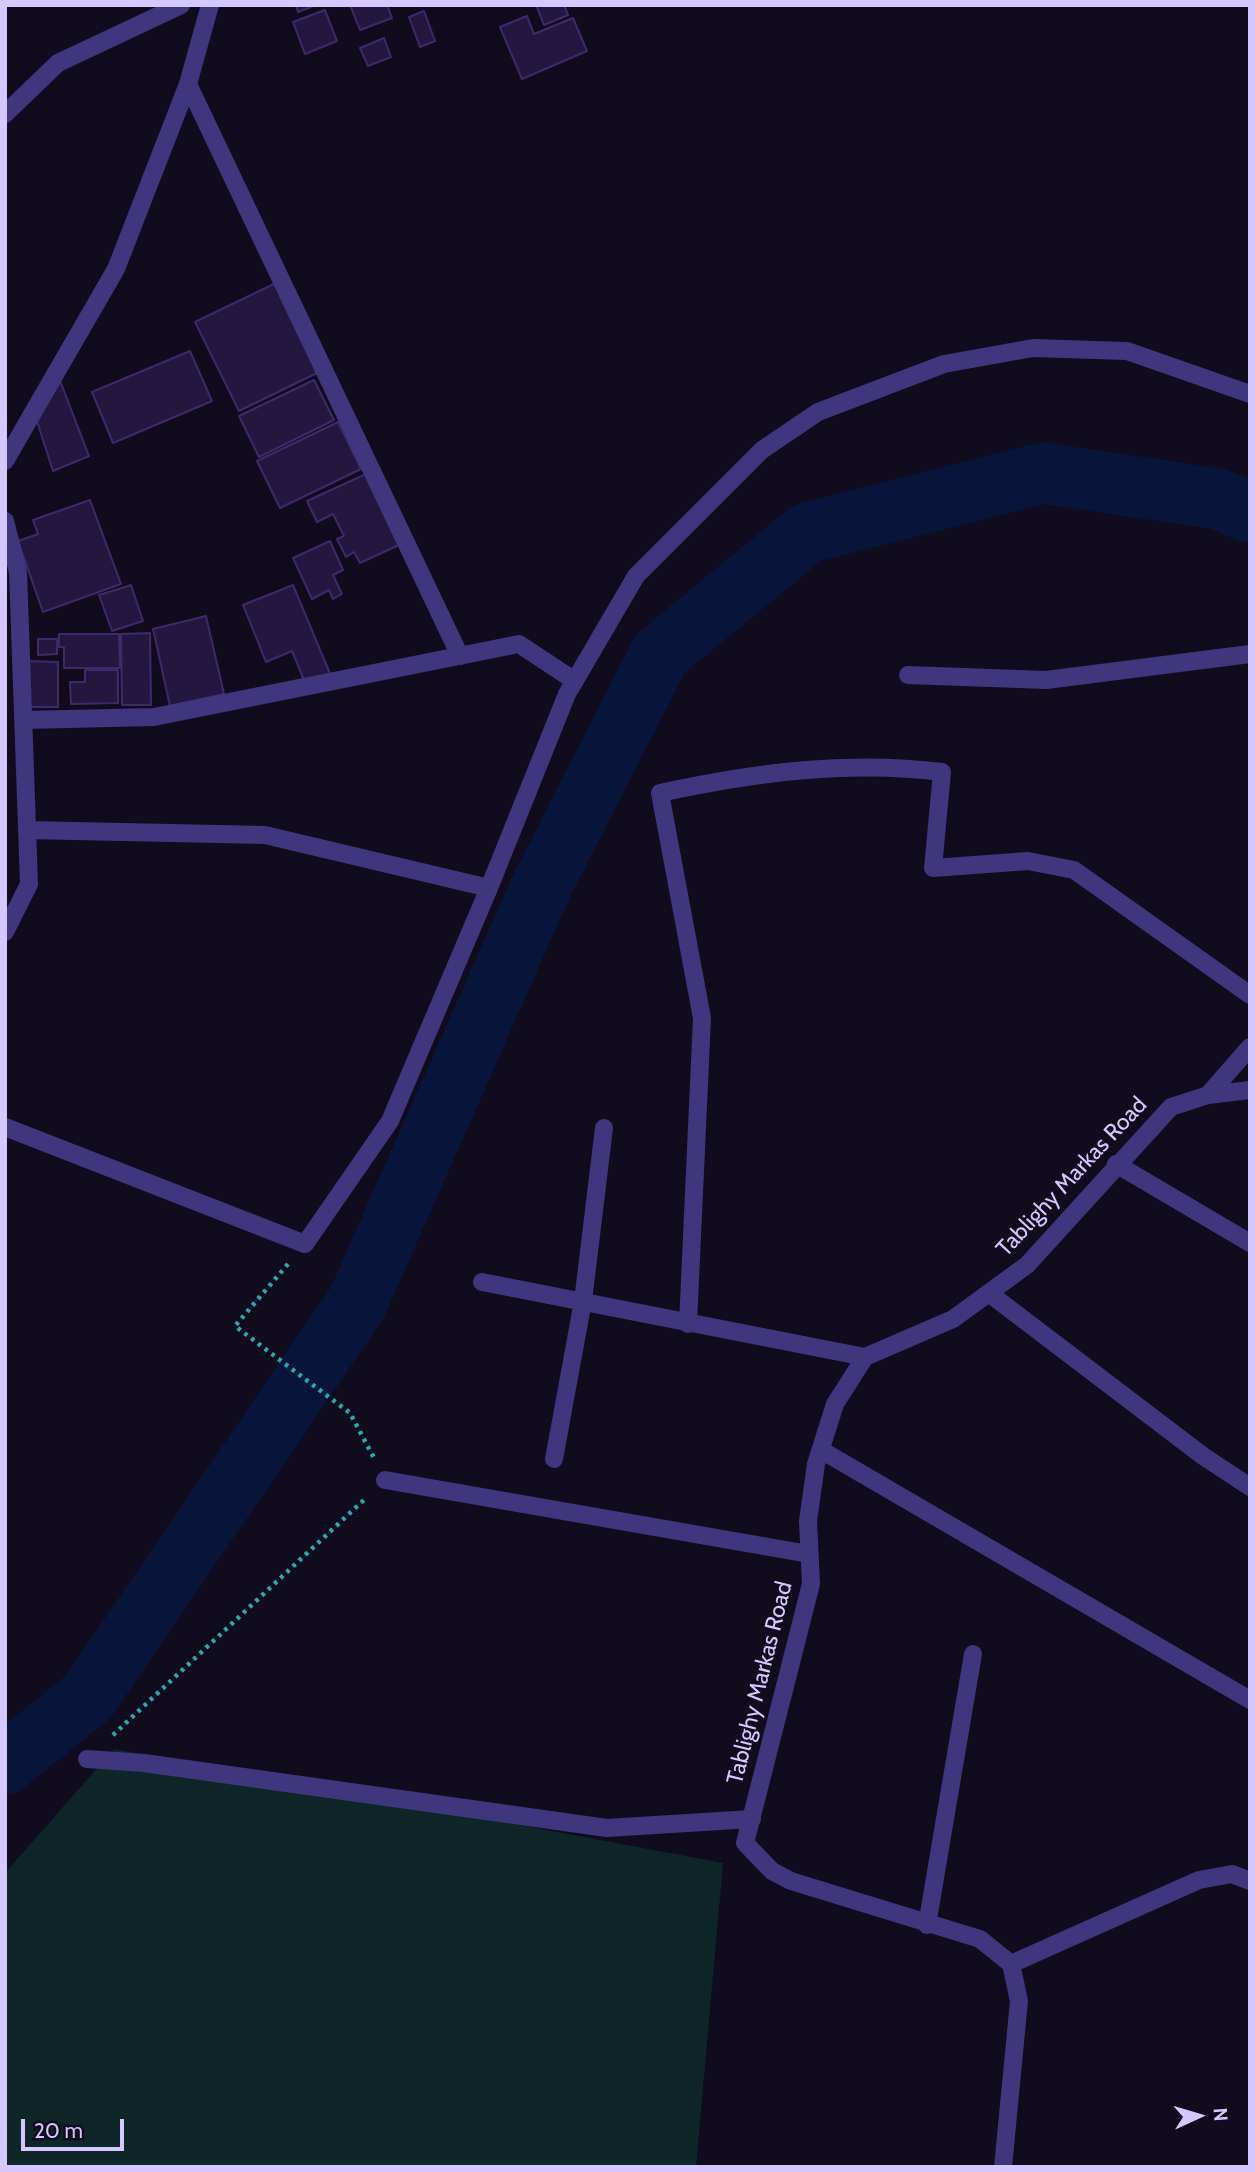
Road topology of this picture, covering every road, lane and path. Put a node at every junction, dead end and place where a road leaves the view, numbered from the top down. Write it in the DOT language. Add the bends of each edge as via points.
graph roads {
  1 [pos="181,5"];
  2 [pos="209,5"];
  3 [pos="188,84"];
  4 [pos="5,114"];
  5 [pos="1250,394"];
  6 [pos="5,461"];
  7 [pos="5,521"];
  8 [pos="13,643"];
  9 [pos="1250,654"];
  10 [pos="460,656"];
  11 [pos="908,675"];
  12 [pos="575,681"];
  13 [pos="24,720"];
  14 [pos="27,830"];
  15 [pos="489,888"];
  16 [pos="5,932"];
  17 [pos="1250,995"];
  18 [pos="1250,1047"];
  19 [pos="1250,1090"];
  20 [pos="1208,1095"];
  21 [pos="5,1127"];
  22 [pos="604,1128"];
  23 [pos="1116,1164"];
  24 [pos="305,1244"];
  25 [pos="1250,1244"];
  26 [pos="482,1282"];
  27 [pos="990,1294"];
  28 [pos="583,1301"];
  29 [pos="688,1324"];
  30 [pos="865,1357"];
  31 [pos="821,1450"];
  32 [pos="554,1459"];
  33 [pos="385,1480"];
  34 [pos="1250,1487"];
  35 [pos="809,1554"];
  36 [pos="973,1654"];
  37 [pos="1250,1700"];
  38 [pos="87,1759"];
  39 [pos="752,1818"];
  40 [pos="1250,1881"];
  41 [pos="927,1925"];
  42 [pos="1011,1964"];
  43 [pos="1003,2167"];
  1 -- 4 [label="street" via="58,64"];
  2 -- 3 [label="street"];
  3 -- 6 [label="street" via="116,269"];
  3 -- 10 [label="street"];
  5 -- 12 [label="street" via="1127,351 1034,348 944,364 818,411 762,450 635,576"];
  7 -- 8 [label="street" via="18,572"];
  8 -- 13 [label="street"];
  9 -- 11 [label="street" via="1046,680"];
  10 -- 12 [label="street" via="519,644"];
  10 -- 13 [label="street" via="154,717"];
  12 -- 15 [label="street"];
  13 -- 14 [label="street"];
  14 -- 15 [label="street" via="265,835"];
  14 -- 16 [label="street" via="29,884"];
  15 -- 24 [label="street" via="390,1121"];
  17 -- 29 [label="street" via="1074,870 1028,861 933,868 942,772 903,767 804,770 660,793 702,1018"];
  18 -- 20 [label="street"];
  19 -- 20 [label="street, Tablighy Markas Road"];
  20 -- 23 [label="street, Tablighy Markas Road" via="1171,1107"];
  21 -- 24 [label="street"];
  22 -- 28 [label="street"];
  23 -- 25 [label="street"];
  23 -- 27 [label="street, Tablighy Markas Road" via="1027,1265"];
  24 -- 33 [label="path" via="235,1326 350,1412"];
  26 -- 28 [label="street"];
  27 -- 30 [label="street, Tablighy Markas Road" via="953,1319"];
  27 -- 34 [label="street"];
  28 -- 29 [label="street"];
  28 -- 32 [label="street"];
  29 -- 30 [label="street"];
  30 -- 31 [label="street, Tablighy Markas Road" via="835,1404"];
  31 -- 35 [label="street, Tablighy Markas Road" via="807,1521"];
  31 -- 37 [label="street"];
  33 -- 35 [label="street"];
  33 -- 38 [label="path"];
  35 -- 39 [label="street, Tablighy Markas Road" via="811,1584"];
  36 -- 41 [label="street"];
  38 -- 39 [label="street" via="144,1763 607,1828"];
  39 -- 41 [label="street, Tablighy Markas Road" via="745,1843 772,1871 790,1881"];
  40 -- 42 [label="street" via="1232,1874 1199,1880"];
  41 -- 42 [label="street, Tablighy Markas Road" via="980,1939"];
  42 -- 43 [label="street" via="1019,2001"];
}
